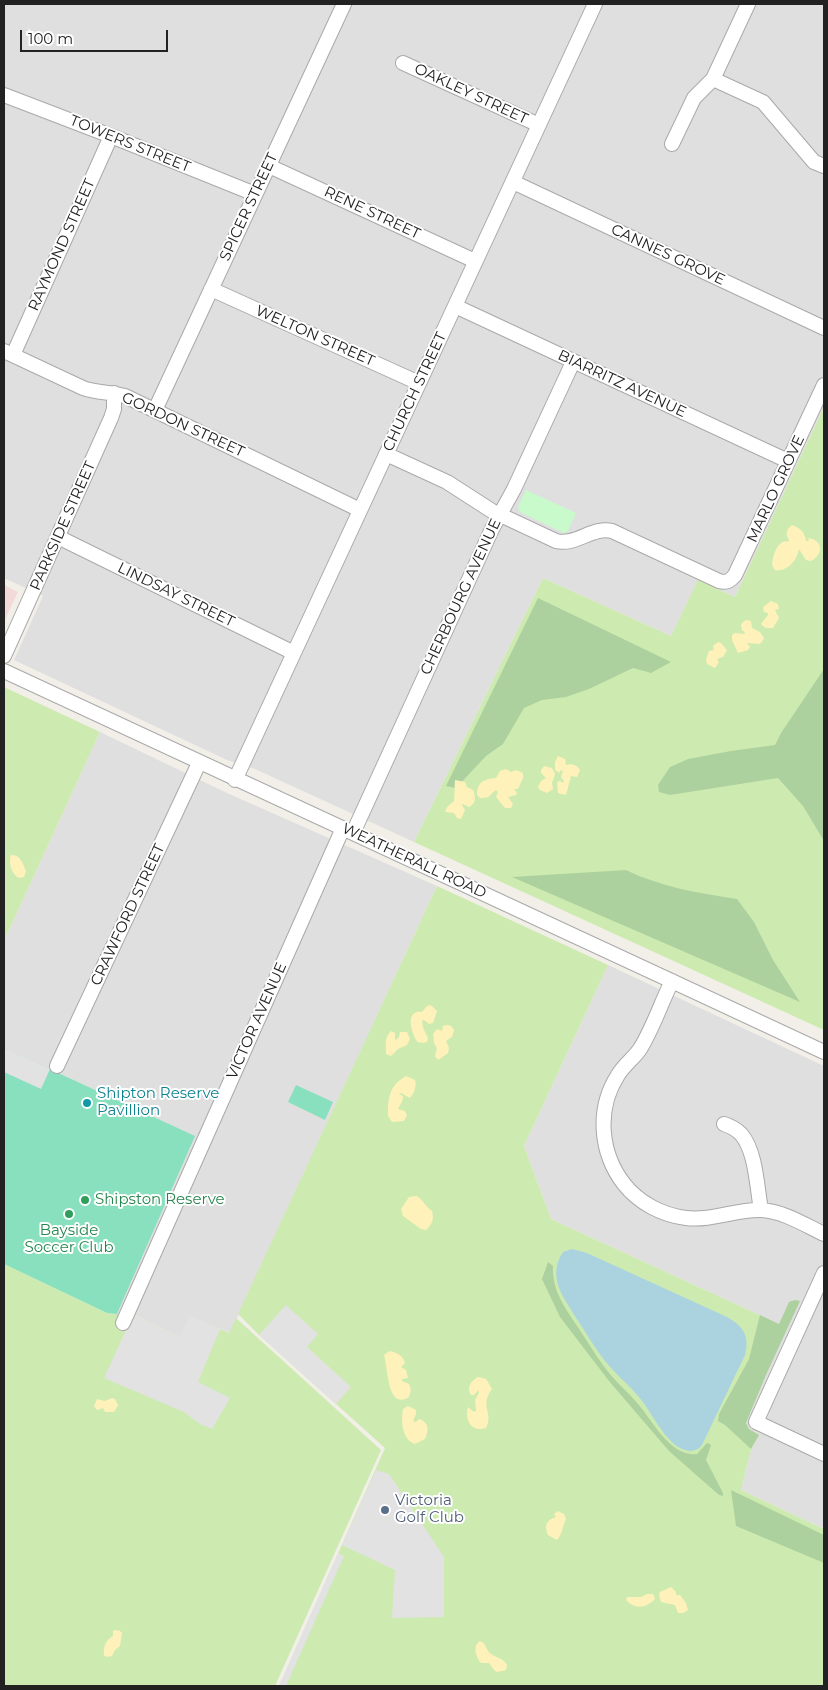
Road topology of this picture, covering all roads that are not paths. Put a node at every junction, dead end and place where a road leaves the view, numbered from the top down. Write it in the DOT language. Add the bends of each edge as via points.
graph roads {
  1 [pos="344,4"];
  2 [pos="595,4"];
  3 [pos="748,4"];
  4 [pos="403,63"];
  5 [pos="713,79"];
  6 [pos="4,94"];
  7 [pos="538,125"];
  8 [pos="111,136"];
  9 [pos="672,144"];
  10 [pos="269,166"];
  11 [pos="824,166"];
  12 [pos="513,182"];
  13 [pos="255,194"];
  14 [pos="475,261"];
  15 [pos="212,289"];
  16 [pos="455,306"];
  17 [pos="824,328"];
  18 [pos="8,353"];
  19 [pos="573,362"];
  20 [pos="419,383"];
  21 [pos="824,385"];
  22 [pos="114,393"];
  23 [pos="155,410"];
  24 [pos="386,454"];
  25 [pos="788,462"];
  26 [pos="360,510"];
  27 [pos="500,514"];
  28 [pos="58,537"];
  29 [pos="294,653"];
  30 [pos="4,656"];
  31 [pos="4,671"];
  32 [pos="199,763"];
  33 [pos="235,780"];
  34 [pos="348,831"];
  35 [pos="672,980"];
  36 [pos="824,1052"];
  37 [pos="57,1066"];
  38 [pos="724,1124"];
  39 [pos="760,1210"];
  40 [pos="824,1234"];
  41 [pos="824,1273"];
  42 [pos="123,1323"];
  43 [pos="824,1454"];
  1 -- 10 [label="street, SPICER STREET"];
  2 -- 7 [label="street, CHURCH STREET"];
  3 -- 5 [label="street"];
  4 -- 7 [label="street, OAKLEY STREET"];
  5 -- 9 [label="street" via="694,98"];
  5 -- 11 [label="street" via="763,102 814,162"];
  6 -- 8 [label="street, TOWERS STREET"];
  7 -- 12 [label="street, CHURCH STREET"];
  8 -- 13 [label="street, TOWERS STREET"];
  8 -- 18 [label="street, RAYMOND STREET"];
  10 -- 13 [label="street, SPICER STREET"];
  10 -- 14 [label="street, RENE STREET"];
  12 -- 14 [label="street, CHURCH STREET"];
  12 -- 17 [label="street, CANNES GROVE"];
  13 -- 15 [label="street, SPICER STREET"];
  14 -- 16 [label="street, CHURCH STREET"];
  15 -- 20 [label="street, WELTON STREET"];
  15 -- 23 [label="street, SPICER STREET"];
  16 -- 19 [label="street, BIARRITZ AVENUE"];
  16 -- 20 [label="street, CHURCH STREET"];
  18 -- 22 [label="street, GORDON STREET" via="82,388"];
  19 -- 25 [label="street, BIARRITZ AVENUE"];
  19 -- 27 [label="street, CHERBOURG AVENUE"];
  20 -- 24 [label="street, CHURCH STREET"];
  21 -- 25 [label="street, MARLO GROVE"];
  22 -- 23 [label="street, GORDON STREET"];
  22 -- 28 [label="street, PARKSIDE STREET" via="111,418"];
  23 -- 26 [label="street, GORDON STREET"];
  24 -- 26 [label="street, CHURCH STREET"];
  24 -- 27 [label="street" via="447,482"];
  25 -- 27 [label="street, MARLO GROVE" via="735,575 725,582 612,531 600,530 564,543"];
  26 -- 29 [label="street, CHURCH STREET"];
  27 -- 34 [label="street, CHERBOURG AVENUE"];
  28 -- 29 [label="street, LINDSAY STREET"];
  28 -- 30 [label="street, PARKSIDE STREET"];
  29 -- 33 [label="street, CHURCH STREET"];
  31 -- 32 [label="street, WEATHERALL ROAD"];
  32 -- 33 [label="street, WEATHERALL ROAD"];
  32 -- 37 [label="street, CRAWFORD STREET"];
  33 -- 34 [label="street, WEATHERALL ROAD"];
  34 -- 35 [label="street, WEATHERALL ROAD"];
  34 -- 42 [label="street, VICTOR AVENUE"];
  35 -- 36 [label="street, WEATHERALL ROAD"];
  35 -- 39 [label="street" via="640,1049 623,1068 610,1091 603,1125 610,1161 632,1194 665,1214 707,1219"];
  38 -- 39 [label="street" via="740,1133 748,1144"];
  39 -- 40 [label="street" via="785,1216"];
  41 -- 43 [label="street" via="756,1422"];
}
